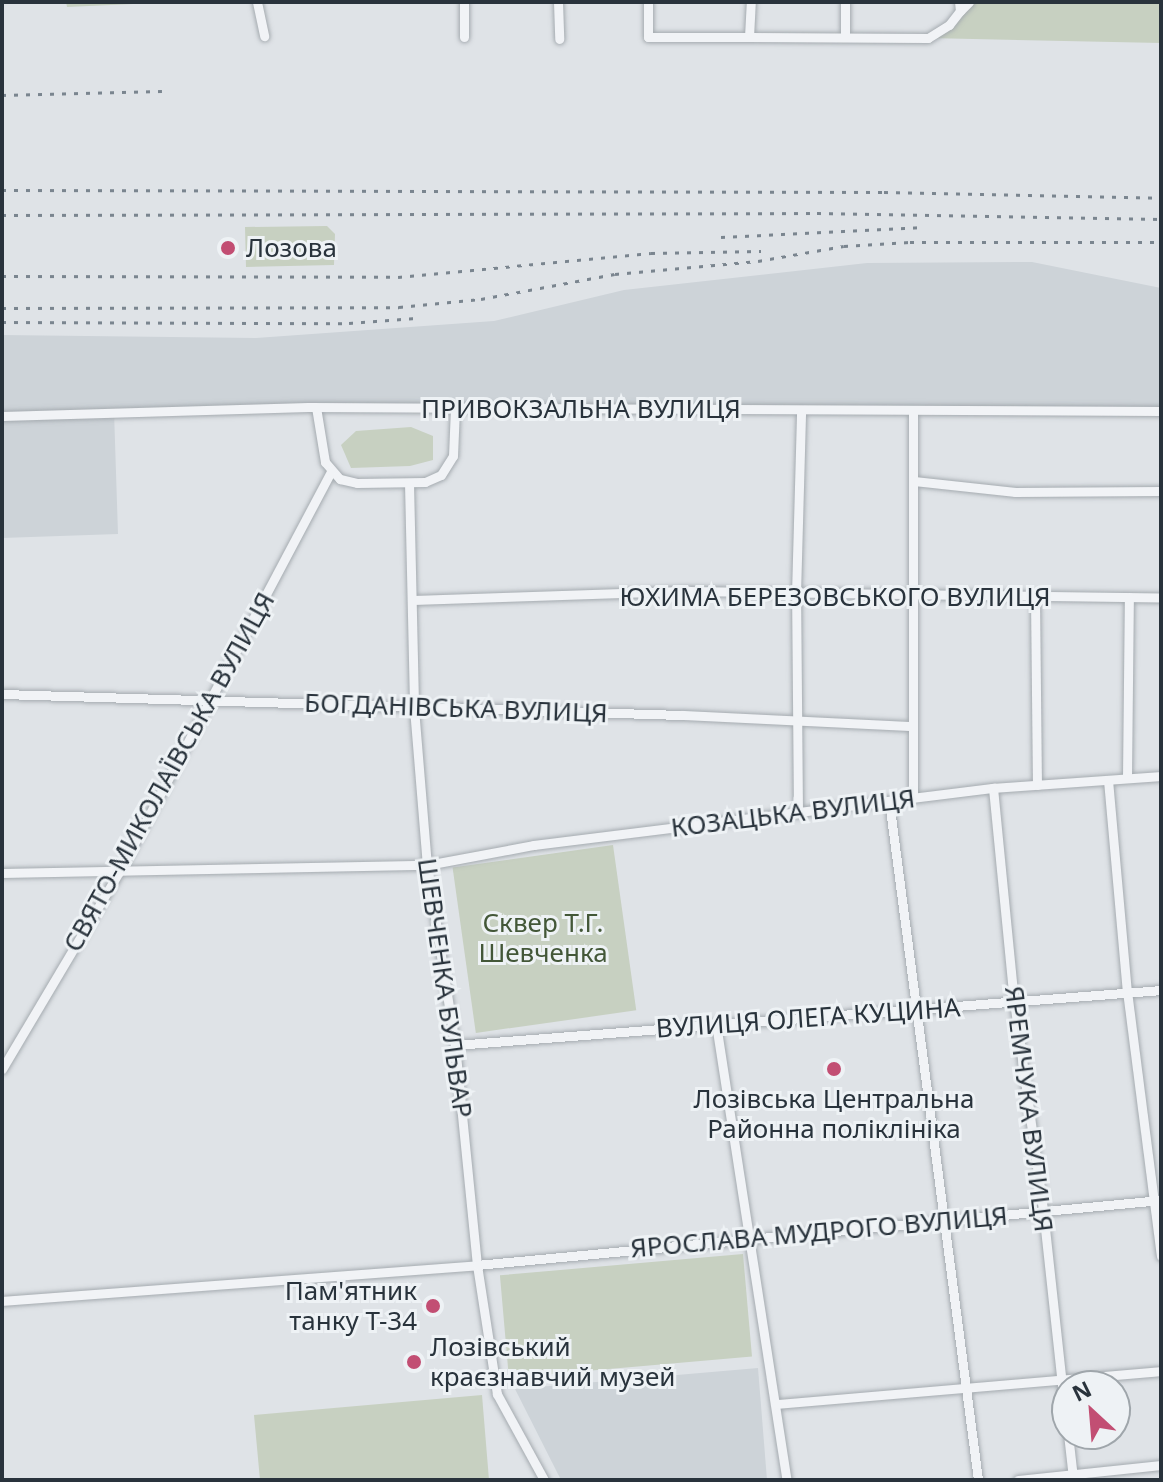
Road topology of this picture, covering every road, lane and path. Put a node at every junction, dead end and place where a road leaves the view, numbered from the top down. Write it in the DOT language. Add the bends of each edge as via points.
graph roads {
  1 [pos="257,2"];
  2 [pos="464,2"];
  3 [pos="558,2"];
  4 [pos="648,2"];
  5 [pos="751,2"];
  6 [pos="845,2"];
  7 [pos="969,2"];
  8 [pos="960,6"];
  9 [pos="264,36"];
  10 [pos="464,37"];
  11 [pos="749,37"];
  12 [pos="845,37"];
  13 [pos="559,39"];
  14 [pos="316,407"];
  15 [pos="455,409"];
  16 [pos="801,411"];
  17 [pos="1161,411"];
  18 [pos="913,412"];
  19 [pos="2,416"];
  20 [pos="331,472"];
  21 [pos="914,481"];
  22 [pos="409,483"];
  23 [pos="1161,491"];
  24 [pos="796,594"];
  25 [pos="912,597"];
  26 [pos="1035,597"];
  27 [pos="1129,597"];
  28 [pos="1161,598"];
  29 [pos="413,600"];
  30 [pos="2,694"];
  31 [pos="211,700"];
  32 [pos="414,708"];
  33 [pos="796,721"];
  34 [pos="910,726"];
  35 [pos="1161,776"];
  36 [pos="1127,778"];
  37 [pos="1108,780"];
  38 [pos="1037,785"];
  39 [pos="993,788"];
  40 [pos="913,798"];
  41 [pos="889,801"];
  42 [pos="798,813"];
  43 [pos="427,865"];
  44 [pos="119,872"];
  45 [pos="2,873"];
  46 [pos="1161,990"];
  47 [pos="1127,991"];
  48 [pos="1014,1001"];
  49 [pos="916,1010"];
  50 [pos="716,1024"];
  51 [pos="455,1045"];
  52 [pos="2,1069"];
  53 [pos="1156,1200"];
  54 [pos="1043,1210"];
  55 [pos="941,1220"];
  56 [pos="752,1238"];
  57 [pos="1161,1256"];
  58 [pos="477,1265"];
  59 [pos="2,1301"];
  60 [pos="1060,1370"];
  61 [pos="1161,1371"];
  62 [pos="1131,1374"];
  63 [pos="1051,1381"];
  64 [pos="964,1386"];
  65 [pos="777,1404"];
  66 [pos="1069,1450"];
  67 [pos="1161,1465"];
  68 [pos="1073,1477"];
  69 [pos="544,1480"];
  70 [pos="787,1480"];
  71 [pos="978,1480"];
  72 [pos="1018,1480"];
  1 -- 9 [label="street"];
  2 -- 10 [label="street"];
  3 -- 13 [label="street"];
  4 -- 11 [label="street" via="648,37"];
  5 -- 11 [label="street"];
  6 -- 12 [label="street"];
  7 -- 8 [label="street"];
  8 -- 12 [label="street" via="939,34 928,38"];
  11 -- 12 [label="street"];
  14 -- 15 [label="street, ПРИВОКЗАЛЬНА ВУЛИЦЯ"];
  14 -- 19 [label="street, ПРИВОКЗАЛЬНА ВУЛИЦЯ"];
  14 -- 20 [label="street" via="323,456"];
  15 -- 16 [label="street, ПРИВОКЗАЛЬНА ВУЛИЦЯ"];
  15 -- 22 [label="street" via="451,462 436,478"];
  16 -- 18 [label="street, ПРИВОКЗАЛЬНА ВУЛИЦЯ"];
  16 -- 24 [label="street"];
  17 -- 18 [label="street, ПРИВОКЗАЛЬНА ВУЛИЦЯ"];
  18 -- 21 [label="street"];
  20 -- 22 [label="street" via="351,483"];
  20 -- 31 [label="street, СВЯТО-МИКОЛАЇВСЬКА ВУЛИЦЯ"];
  21 -- 23 [label="street" via="1015,492"];
  21 -- 25 [label="street"];
  22 -- 29 [label="street, ШЕВЧЕНКА БУЛЬВАР"];
  24 -- 25 [label="street, ЮХИМА БЕРЕЗОВСЬКОГО ВУЛИЦЯ"];
  24 -- 29 [label="street, ЮХИМА БЕРЕЗОВСЬКОГО ВУЛИЦЯ" via="689,591"];
  24 -- 33 [label="street"];
  25 -- 26 [label="street, ЮХИМА БЕРЕЗОВСЬКОГО ВУЛИЦЯ"];
  25 -- 34 [label="street"];
  26 -- 27 [label="street, ЮХИМА БЕРЕЗОВСЬКОГО ВУЛИЦЯ"];
  26 -- 38 [label="street"];
  27 -- 28 [label="street, ЮХИМА БЕРЕЗОВСЬКОГО ВУЛИЦЯ"];
  27 -- 36 [label="street"];
  29 -- 32 [label="street, ШЕВЧЕНКА БУЛЬВАР"];
  30 -- 31 [label="street, БОГДАНІВСЬКА ВУЛИЦЯ"];
  31 -- 32 [label="street, БОГДАНІВСЬКА ВУЛИЦЯ"];
  31 -- 44 [label="street, СВЯТО-МИКОЛАЇВСЬКА ВУЛИЦЯ"];
  32 -- 33 [label="street, БОГДАНІВСЬКА ВУЛИЦЯ"];
  32 -- 43 [label="street, ШЕВЧЕНКА БУЛЬВАР"];
  33 -- 34 [label="street, БОГДАНІВСЬКА ВУЛИЦЯ"];
  33 -- 42 [label="street"];
  34 -- 40 [label="street"];
  35 -- 36 [label="street, КОЗАЦЬКА ВУЛИЦЯ"];
  36 -- 37 [label="street, КОЗАЦЬКА ВУЛИЦЯ"];
  37 -- 38 [label="street, КОЗАЦЬКА ВУЛИЦЯ"];
  37 -- 47 [label="street"];
  38 -- 39 [label="street, КОЗАЦЬКА ВУЛИЦЯ"];
  39 -- 40 [label="street, КОЗАЦЬКА ВУЛИЦЯ"];
  39 -- 48 [label="street, ЯРЕМЧУКА ВУЛИЦЯ"];
  40 -- 41 [label="street, КОЗАЦЬКА ВУЛИЦЯ"];
  41 -- 42 [label="street, КОЗАЦЬКА ВУЛИЦЯ"];
  41 -- 49 [label="street"];
  42 -- 43 [label="street, КОЗАЦЬКА ВУЛИЦЯ" via="534,845"];
  43 -- 44 [label="street, КОЗАЦЬКА ВУЛИЦЯ"];
  43 -- 51 [label="street, ШЕВЧЕНКА БУЛЬВАР"];
  44 -- 45 [label="street, КОЗАЦЬКА ВУЛИЦЯ"];
  44 -- 52 [label="street, СВЯТО-МИКОЛАЇВСЬКА ВУЛИЦЯ"];
  46 -- 47 [label="street, ВУЛИЦЯ ОЛЕГА КУЦИНА"];
  47 -- 48 [label="street, ВУЛИЦЯ ОЛЕГА КУЦИНА"];
  47 -- 53 [label="street"];
  48 -- 49 [label="street, ВУЛИЦЯ ОЛЕГА КУЦИНА"];
  48 -- 54 [label="street, ЯРЕМЧУКА ВУЛИЦЯ"];
  49 -- 50 [label="street, ВУЛИЦЯ ОЛЕГА КУЦИНА"];
  49 -- 55 [label="street"];
  50 -- 51 [label="street, ВУЛИЦЯ ОЛЕГА КУЦИНА"];
  50 -- 56 [label="street"];
  51 -- 58 [label="street, ШЕВЧЕНКА БУЛЬВАР"];
  53 -- 54 [label="street, ЯРОСЛАВА МУДРОГО ВУЛИЦЯ"];
  53 -- 57 [label="street"];
  54 -- 55 [label="street, ЯРОСЛАВА МУДРОГО ВУЛИЦЯ"];
  54 -- 60 [label="street, ЯРЕМЧУКА ВУЛИЦЯ"];
  55 -- 56 [label="street, ЯРОСЛАВА МУДРОГО ВУЛИЦЯ"];
  55 -- 64 [label="street"];
  56 -- 58 [label="street, ЯРОСЛАВА МУДРОГО ВУЛИЦЯ"];
  56 -- 65 [label="street"];
  58 -- 59 [label="street, ЯРОСЛАВА МУДРОГО ВУЛИЦЯ"];
  58 -- 69 [label="street, ШЕВЧЕНКА БУЛЬВАР" via="497,1394"];
  61 -- 62 [label="street"];
  63 -- 64 [label="street"];
  64 -- 65 [label="street"];
  64 -- 71 [label="street"];
  65 -- 70 [label="street"];
  66 -- 68 [label="street, ЯРЕМЧУКА ВУЛИЦЯ"];
  67 -- 68 [label="street"];
  68 -- 72 [label="street"];
}
